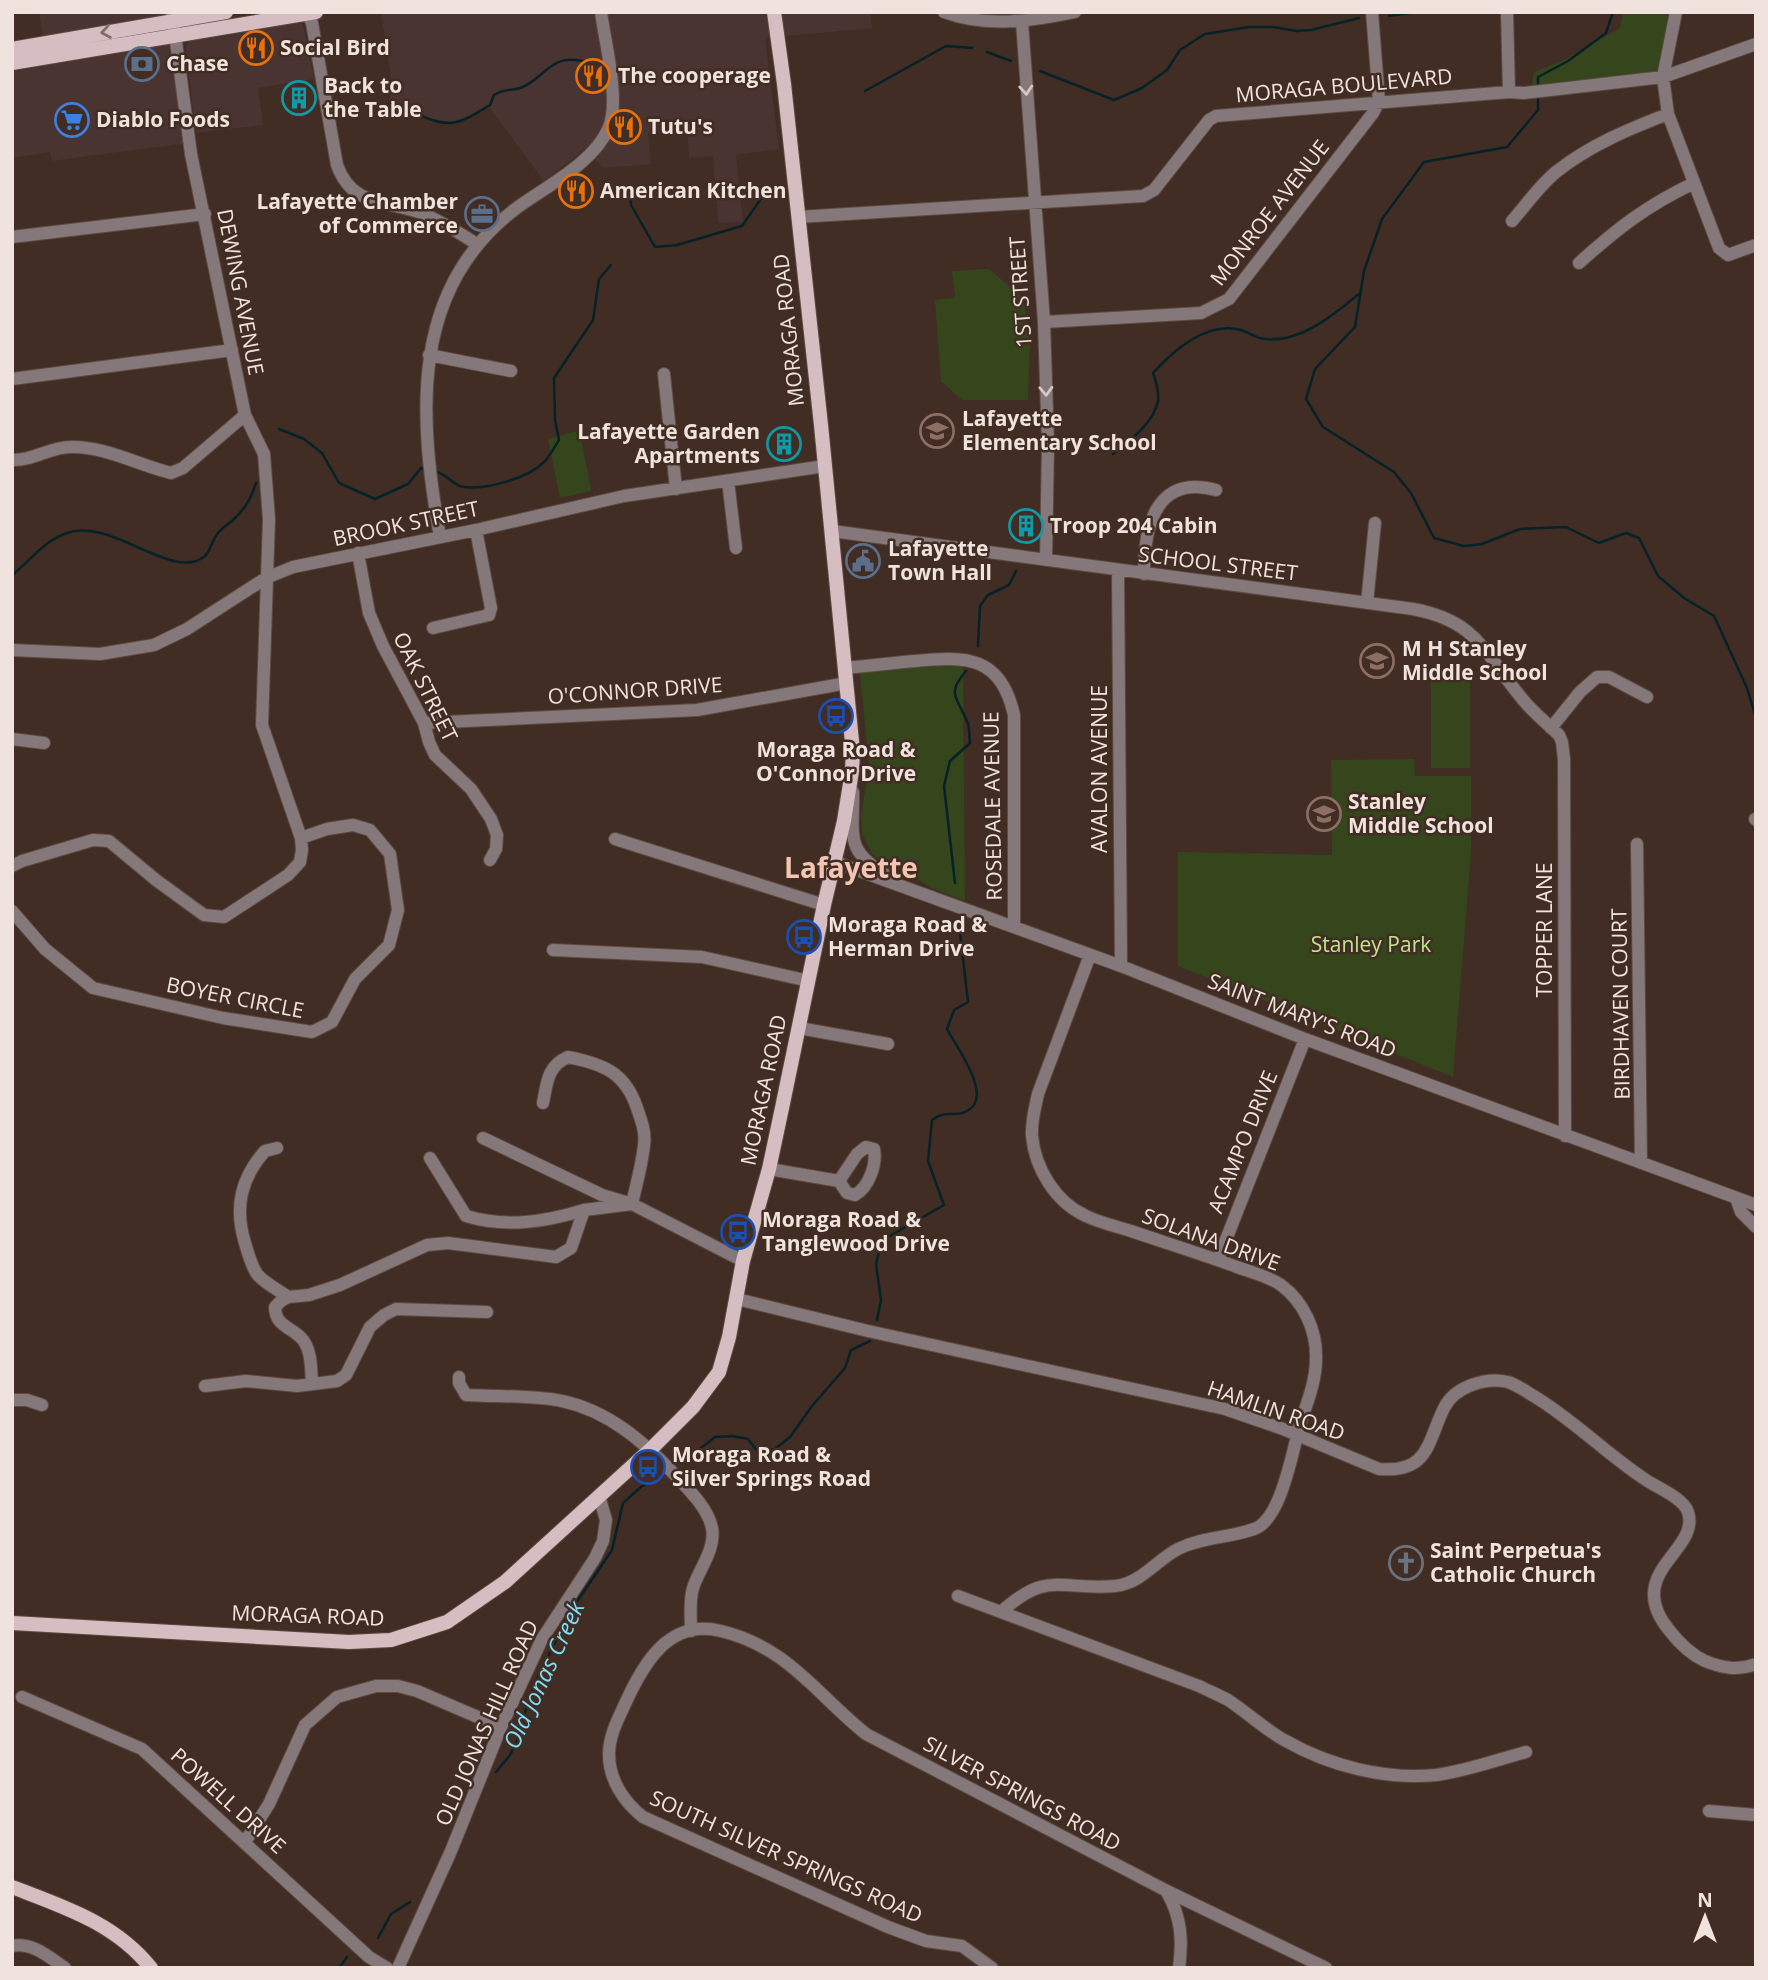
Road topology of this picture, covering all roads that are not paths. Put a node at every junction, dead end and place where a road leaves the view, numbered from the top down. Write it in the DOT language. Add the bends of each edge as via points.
graph roads {
  1 [pos="600,12"];
  2 [pos="774,12"];
  3 [pos="944,12"];
  4 [pos="1075,12"];
  5 [pos="1372,12"];
  6 [pos="1507,12"];
  7 [pos="1675,12"];
  8 [pos="223,13"];
  9 [pos="310,13"];
  10 [pos="1059,15"];
  11 [pos="1021,22"];
  12 [pos="173,23"];
  13 [pos="1756,44"];
  14 [pos="12,49"];
  15 [pos="12,64"];
  16 [pos="1663,77"];
  17 [pos="1509,92"];
  18 [pos="1379,101"];
  19 [pos="1668,114"];
  20 [pos="1694,183"];
  21 [pos="1035,204"];
  22 [pos="205,214"];
  23 [pos="798,217"];
  24 [pos="1512,221"];
  25 [pos="12,237"];
  26 [pos="478,245"];
  27 [pos="1756,245"];
  28 [pos="1579,264"];
  29 [pos="1044,322"];
  30 [pos="232,350"];
  31 [pos="429,355"];
  32 [pos="511,371"];
  33 [pos="664,374"];
  34 [pos="12,379"];
  35 [pos="245,415"];
  36 [pos="12,460"];
  37 [pos="825,466"];
  38 [pos="728,481"];
  39 [pos="676,489"];
  40 [pos="1216,490"];
  41 [pos="1375,523"];
  42 [pos="476,530"];
  43 [pos="832,531"];
  44 [pos="440,537"];
  45 [pos="736,548"];
  46 [pos="358,553"];
  47 [pos="268,554"];
  48 [pos="1046,559"];
  49 [pos="293,567"];
  50 [pos="1118,571"];
  51 [pos="1144,574"];
  52 [pos="266,578"];
  53 [pos="1367,603"];
  54 [pos="433,628"];
  55 [pos="12,650"];
  56 [pos="845,668"];
  57 [pos="847,683"];
  58 [pos="1647,697"];
  59 [pos="424,723"];
  60 [pos="1551,727"];
  61 [pos="12,739"];
  62 [pos="44,743"];
  63 [pos="852,771"];
  64 [pos="301,838"];
  65 [pos="615,839"];
  66 [pos="1637,844"];
  67 [pos="490,860"];
  68 [pos="835,862"];
  69 [pos="12,866"];
  70 [pos="910,890"];
  71 [pos="824,905"];
  72 [pos="12,911"];
  73 [pos="1014,928"];
  74 [pos="552,950"];
  75 [pos="1090,955"];
  76 [pos="1121,966"];
  77 [pos="809,981"];
  78 [pos="799,1028"];
  79 [pos="1305,1039"];
  80 [pos="888,1044"];
  81 [pos="543,1104"];
  82 [pos="1565,1136"];
  83 [pos="483,1138"];
  84 [pos="276,1148"];
  85 [pos="430,1158"];
  86 [pos="1642,1163"];
  87 [pos="769,1169"];
  88 [pos="839,1181"];
  89 [pos="1736,1198"];
  90 [pos="632,1204"];
  91 [pos="1756,1205"];
  92 [pos="584,1210"];
  93 [pos="1756,1227"];
  94 [pos="1218,1260"];
  95 [pos="743,1261"];
  96 [pos="288,1297"];
  97 [pos="737,1299"];
  98 [pos="487,1312"];
  99 [pos="459,1377"];
  100 [pos="312,1384"];
  101 [pos="205,1386"];
  102 [pos="12,1400"];
  103 [pos="42,1405"];
  104 [pos="1297,1435"];
  105 [pos="651,1449"];
  106 [pos="599,1496"];
  107 [pos="958,1596"];
  108 [pos="1001,1612"];
  109 [pos="12,1623"];
  110 [pos="691,1630"];
  111 [pos="1756,1664"];
  112 [pos="22,1697"];
  113 [pos="501,1727"];
  114 [pos="1526,1752"];
  115 [pos="1709,1811"];
  116 [pos="1756,1815"];
  117 [pos="245,1842"];
  118 [pos="12,1887"];
  119 [pos="1167,1891"];
  120 [pos="12,1946"];
  121 [pos="65,1968"];
  122 [pos="151,1968"];
  123 [pos="387,1968"];
  124 [pos="398,1968"];
  125 [pos="992,1968"];
  126 [pos="1179,1968"];
  127 [pos="1326,1968"];
  1 -- 26 [label="street" via="613,99 606,134 584,160 506,217"];
  2 -- 23 [label="main road, MORAGA ROAD"];
  3 -- 11 [label="street"];
  4 -- 10 [label="street"];
  5 -- 18 [label="street"];
  6 -- 17 [label="street"];
  7 -- 16 [label="street"];
  8 -- 12 [label="main road"];
  9 -- 12 [label="main road"];
  9 -- 26 [label="street" via="342,180 363,197 432,218"];
  10 -- 11 [label="street"];
  11 -- 21 [label="street, 1ST STREET, one-way"];
  12 -- 14 [label="main road, one-way"];
  12 -- 15 [label="main road" via="132,43"];
  12 -- 22 [label="street, DEWING AVENUE" via="191,154"];
  13 -- 16 [label="street, MORAGA BOULEVARD"];
  16 -- 17 [label="street, MORAGA BOULEVARD"];
  16 -- 19 [label="street"];
  17 -- 18 [label="street, MORAGA BOULEVARD"];
  18 -- 21 [label="street, MORAGA BOULEVARD" via="1216,116 1150,194"];
  18 -- 29 [label="street, MONROE AVENUE" via="1229,299 1201,313"];
  19 -- 20 [label="street"];
  19 -- 24 [label="street" via="1623,131 1555,173"];
  20 -- 27 [label="street" via="1724,253"];
  20 -- 28 [label="street" via="1635,215"];
  21 -- 23 [label="street, MORAGA BOULEVARD"];
  21 -- 29 [label="street, 1ST STREET"];
  22 -- 25 [label="street"];
  22 -- 30 [label="street, DEWING AVENUE"];
  23 -- 37 [label="main road, MORAGA ROAD"];
  26 -- 31 [label="street" via="449,289"];
  29 -- 48 [label="street, 1ST STREET, one-way"];
  30 -- 34 [label="street"];
  30 -- 35 [label="street, DEWING AVENUE"];
  31 -- 32 [label="street"];
  31 -- 44 [label="street" via="425,415"];
  33 -- 39 [label="street"];
  35 -- 36 [label="street" via="171,473 98,449 70,447"];
  35 -- 47 [label="street, DEWING AVENUE" via="264,454"];
  37 -- 38 [label="street, BROOK STREET"];
  37 -- 43 [label="main road, MORAGA ROAD"];
  38 -- 39 [label="street, BROOK STREET"];
  38 -- 45 [label="street"];
  39 -- 42 [label="street, BROOK STREET" via="565,508"];
  40 -- 51 [label="street" via="1186,486 1164,497 1152,517"];
  41 -- 53 [label="street"];
  42 -- 44 [label="street, BROOK STREET"];
  42 -- 54 [label="street" via="489,615"];
  43 -- 48 [label="street, SCHOOL STREET"];
  43 -- 56 [label="main road, MORAGA ROAD"];
  44 -- 46 [label="street, BROOK STREET"];
  46 -- 49 [label="street, BROOK STREET"];
  46 -- 59 [label="street, OAK STREET" via="369,613"];
  47 -- 49 [label="street"];
  47 -- 52 [label="street, DEWING AVENUE"];
  48 -- 50 [label="street, SCHOOL STREET"];
  49 -- 52 [label="street, BROOK STREET"];
  50 -- 51 [label="street, SCHOOL STREET"];
  50 -- 76 [label="street, AVALON AVENUE"];
  51 -- 53 [label="street, SCHOOL STREET"];
  52 -- 55 [label="street, BROOK STREET" via="154,645 100,654"];
  52 -- 64 [label="street, DEWING AVENUE" via="261,725"];
  53 -- 60 [label="street, SCHOOL STREET" via="1434,613 1460,625 1478,639 1522,700"];
  56 -- 57 [label="main road, MORAGA ROAD"];
  56 -- 73 [label="street, ROSEDALE AVENUE" via="970,659 983,664 1003,685 1014,715"];
  57 -- 59 [label="street, O'CONNOR DRIVE" via="697,710"];
  57 -- 63 [label="main road, MORAGA ROAD"];
  58 -- 60 [label="street" via="1609,677 1597,677"];
  59 -- 67 [label="street, OAK STREET" via="435,755 471,789 491,819 497,835"];
  60 -- 82 [label="street, TOPPER LANE" via="1562,742 1564,759"];
  61 -- 62 [label="street"];
  63 -- 68 [label="main road, MORAGA ROAD"];
  63 -- 70 [label="street" via="856,849 863,860"];
  64 -- 69 [label="street" via="300,862 288,875 224,917 204,915 109,841 93,840"];
  64 -- 72 [label="street, BOYER CIRCLE" via="353,825 370,830 390,854 398,910 389,945 355,979 332,1022 312,1032 223,1018 93,988 44,948"];
  65 -- 71 [label="street"];
  66 -- 86 [label="street, BIRDHAVEN COURT"];
  68 -- 70 [label="street, SAINT MARY'S ROAD"];
  68 -- 71 [label="main road, MORAGA ROAD"];
  70 -- 73 [label="street, SAINT MARY'S ROAD"];
  71 -- 77 [label="main road, MORAGA ROAD"];
  73 -- 75 [label="street, SAINT MARY'S ROAD"];
  74 -- 77 [label="street" via="690,956"];
  75 -- 76 [label="street, SAINT MARY'S ROAD"];
  75 -- 94 [label="street, SOLANA DRIVE" via="1038,1094 1032,1135 1037,1161 1061,1199 1086,1216"];
  76 -- 79 [label="street, SAINT MARY'S ROAD"];
  77 -- 78 [label="main road, MORAGA ROAD"];
  78 -- 80 [label="street"];
  78 -- 87 [label="main road, MORAGA ROAD"];
  79 -- 82 [label="street, SAINT MARY'S ROAD"];
  79 -- 94 [label="street, ACAMPO DRIVE"];
  81 -- 90 [label="street" via="552,1067 568,1057 601,1064 630,1088 645,1144"];
  82 -- 86 [label="street, SAINT MARY'S ROAD"];
  83 -- 90 [label="street" via="602,1195"];
  84 -- 96 [label="street" via="265,1151 246,1178 239,1218 258,1275"];
  85 -- 92 [label="street" via="466,1216 489,1223 522,1223"];
  86 -- 89 [label="street, SAINT MARY'S ROAD"];
  87 -- 88 [label="street"];
  87 -- 95 [label="main road, MORAGA ROAD"];
  89 -- 91 [label="street, SAINT MARY'S ROAD"];
  89 -- 93 [label="street" via="1741,1212"];
  90 -- 92 [label="street"];
  90 -- 95 [label="street"];
  92 -- 96 [label="street" via="571,1248 556,1257 448,1243 427,1245 340,1285"];
  94 -- 104 [label="street, SOLANA DRIVE" via="1279,1284 1308,1318 1316,1360"];
  95 -- 97 [label="main road, MORAGA ROAD"];
  96 -- 100 [label="street" via="275,1307 275,1315 303,1339"];
  97 -- 104 [label="street, HAMLIN ROAD" via="1225,1409"];
  97 -- 105 [label="main road, MORAGA ROAD" via="719,1372 693,1407"];
  98 -- 100 [label="street" via="396,1308 370,1327 346,1375"];
  99 -- 105 [label="street" via="466,1395 560,1401 590,1409"];
  100 -- 101 [label="street" via="246,1381"];
  102 -- 103 [label="street"];
  104 -- 108 [label="street, SOLANA DRIVE" via="1279,1499 1267,1522 1257,1529 1197,1541 1176,1550 1140,1578 1119,1586 1054,1584 1036,1588"];
  104 -- 111 [label="street, HAMLIN ROAD" via="1379,1469 1402,1469 1415,1465 1431,1445 1445,1407 1459,1392 1479,1382 1511,1383 1554,1407 1626,1467 1684,1505 1689,1520 1686,1532 1659,1572 1652,1595 1655,1608 1679,1643 1697,1657 1731,1669"];
  105 -- 106 [label="main road, MORAGA ROAD"];
  105 -- 110 [label="street" via="706,1512 712,1527 712,1542 693,1590"];
  106 -- 109 [label="main road, MORAGA ROAD" via="505,1582 446,1622 391,1640 349,1642"];
  106 -- 113 [label="street, OLD JONAS HILL ROAD" via="606,1520 603,1541 542,1639"];
  107 -- 108 [label="street"];
  108 -- 114 [label="street" via="1199,1686 1228,1700 1286,1742 1356,1769 1435,1775"];
  110 -- 119 [label="street, SILVER SPRINGS ROAD" via="719,1630 746,1638 786,1660 866,1734"];
  110 -- 125 [label="street, SOUTH SILVER SPRINGS ROAD" via="674,1637 646,1662 613,1731 609,1754 613,1776 630,1807 643,1817 888,1927 926,1941 962,1946"];
  112 -- 117 [label="street, POWELL DRIVE" via="142,1749"];
  113 -- 117 [label="street" via="398,1686 376,1686 337,1697 305,1726 269,1804"];
  113 -- 124 [label="street, OLD JONAS HILL ROAD"];
  115 -- 116 [label="street"];
  117 -- 123 [label="street, POWELL DRIVE" via="369,1957"];
  118 -- 122 [label="main road" via="106,1926"];
  119 -- 126 [label="street" via="1180,1924"];
  119 -- 127 [label="street, SILVER SPRINGS ROAD"];
  120 -- 121 [label="street" via="37,1949"];
}
